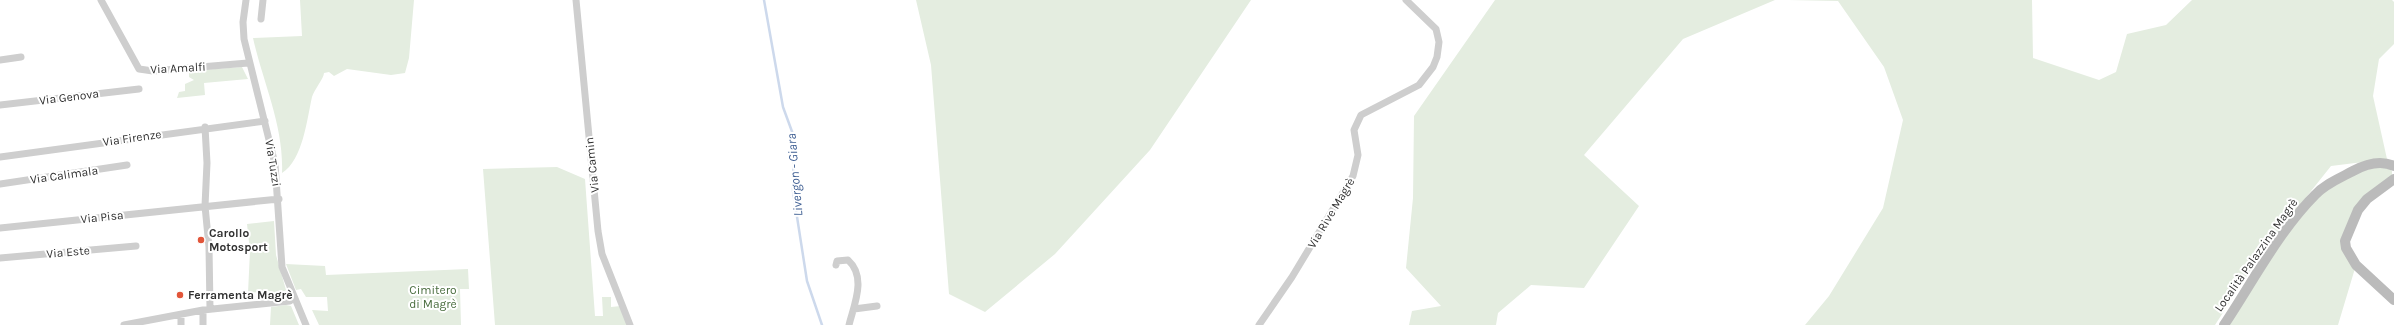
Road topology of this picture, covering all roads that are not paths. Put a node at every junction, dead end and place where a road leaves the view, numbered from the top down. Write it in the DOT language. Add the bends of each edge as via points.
graph roads {
  1 [pos="101,0"];
  2 [pos="246,0"];
  3 [pos="264,0"];
  4 [pos="576,0"];
  5 [pos="1406,0"];
  6 [pos="261,19"];
  7 [pos="21,56"];
  8 [pos="0,60"];
  9 [pos="248,63"];
  10 [pos="139,89"];
  11 [pos="0,106"];
  12 [pos="265,121"];
  13 [pos="205,127"];
  14 [pos="0,157"];
  15 [pos="127,165"];
  16 [pos="2394,166"];
  17 [pos="2394,179"];
  18 [pos="0,184"];
  19 [pos="279,199"];
  20 [pos="205,206"];
  21 [pos="0,228"];
  22 [pos="136,246"];
  23 [pos="0,258"];
  24 [pos="836,265"];
  25 [pos="292,294"];
  26 [pos="2394,300"];
  27 [pos="877,306"];
  28 [pos="206,310"];
  29 [pos="854,310"];
  30 [pos="181,315"];
  31 [pos="124,325"];
  32 [pos="181,325"];
  33 [pos="203,325"];
  34 [pos="306,325"];
  35 [pos="630,325"];
  36 [pos="850,325"];
  37 [pos="1259,325"];
  38 [pos="2224,325"];
  1 -- 9 [label="street, Via Amalfi" via="139,69"];
  2 -- 9 [label="street, Via Tuzzi" via="243,22"];
  3 -- 6 [label="street"];
  4 -- 35 [label="street, Via Camin" via="598,231 602,254"];
  5 -- 37 [label="street, Via Rive Magrè" via="1436,29 1439,42 1433,67 1419,85 1362,115 1354,130 1358,155 1353,176 1292,277"];
  7 -- 8 [label="street"];
  9 -- 12 [label="street, Via Tuzzi"];
  10 -- 11 [label="street, Via Genova"];
  12 -- 13 [label="street, Via Firenze"];
  12 -- 19 [label="street, Via Tuzzi" via="275,164"];
  13 -- 14 [label="street, Via Firenze"];
  13 -- 20 [label="street"];
  15 -- 18 [label="street, Via Calimala"];
  16 -- 38 [label="main road, Località Palazzina Magrè" via="2386,162 2360,168 2315,195 2290,225"];
  17 -- 26 [label="main road" via="2358,210 2345,241 2346,248 2356,265"];
  19 -- 20 [label="street, Via Pisa"];
  19 -- 25 [label="street, Via Tuzzi" via="281,261"];
  20 -- 21 [label="street, Via Pisa"];
  20 -- 28 [label="street" via="209,247"];
  22 -- 23 [label="street, Via Este"];
  24 -- 29 [label="street" via="837,261 845,260 854,268 858,286"];
  25 -- 28 [label="street" via="290,301"];
  25 -- 34 [label="street, Via Tuzzi"];
  27 -- 29 [label="street"];
  28 -- 30 [label="street"];
  28 -- 33 [label="street"];
  29 -- 36 [label="street"];
  30 -- 31 [label="street"];
  30 -- 32 [label="street"];
}
